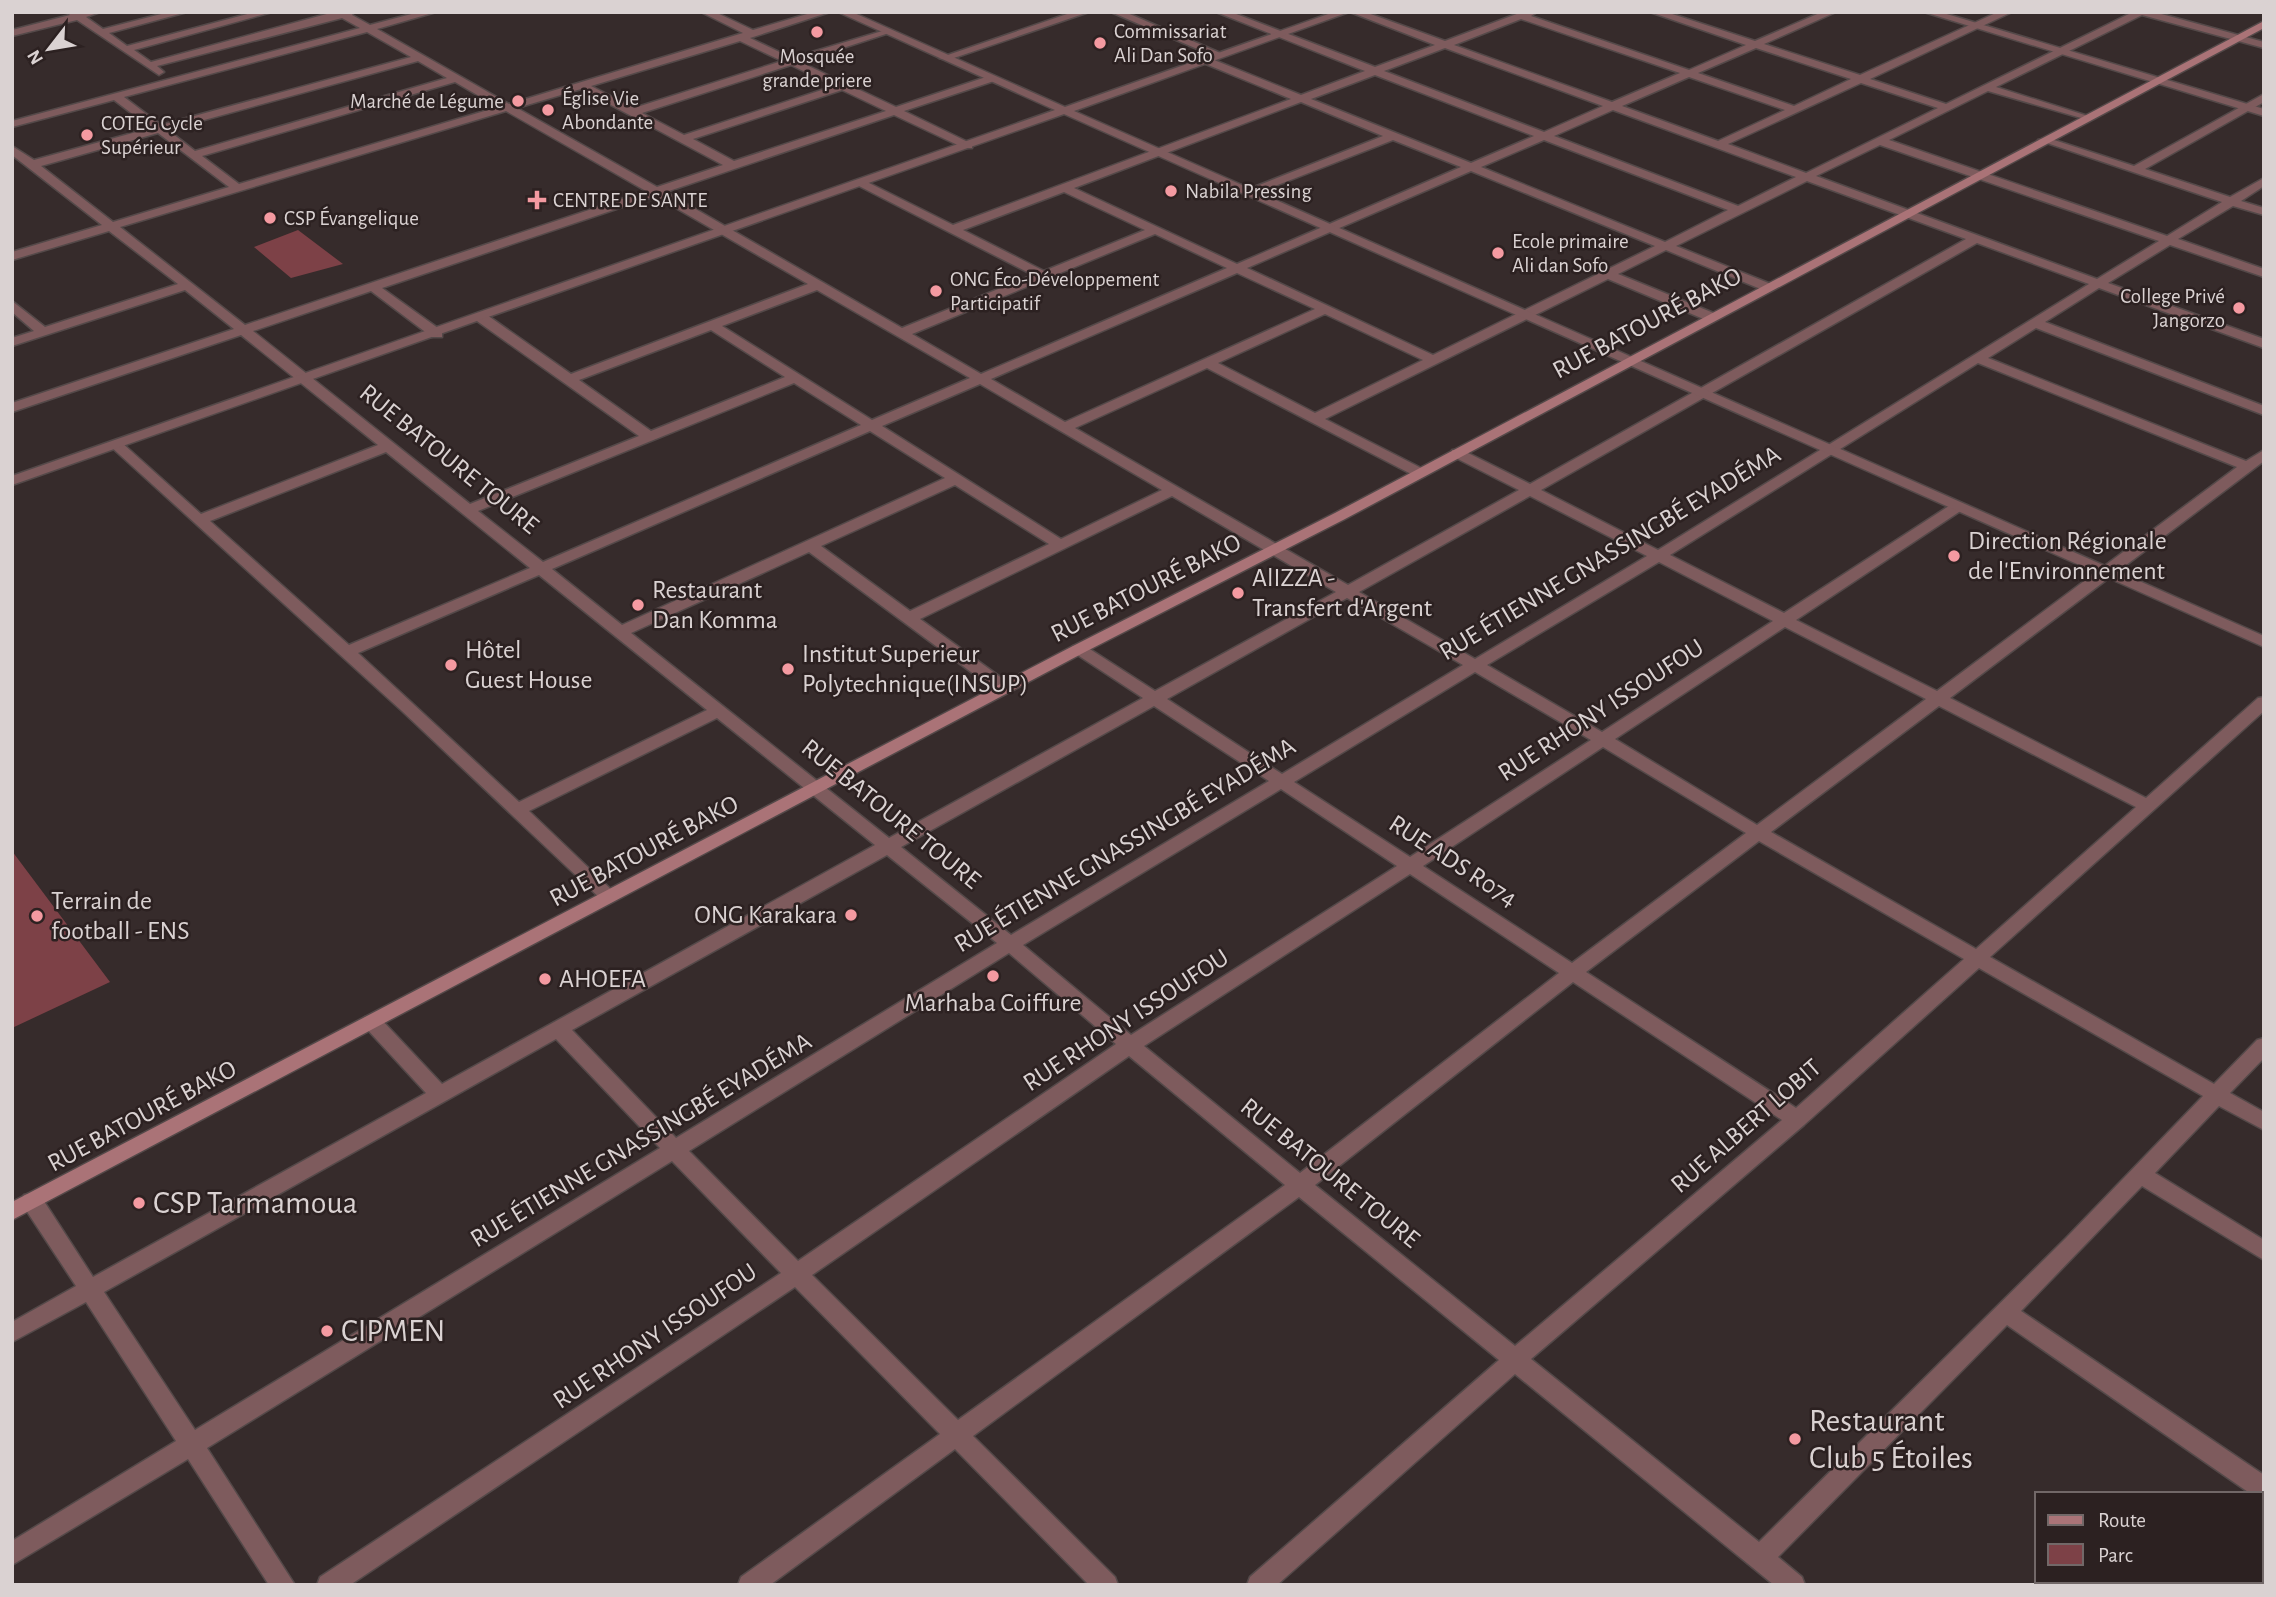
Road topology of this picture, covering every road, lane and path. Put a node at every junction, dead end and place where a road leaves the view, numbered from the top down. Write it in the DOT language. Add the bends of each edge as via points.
graph roads {
  1 [pos="95,12"];
  2 [pos="182,12"];
  3 [pos="267,12"];
  4 [pos="430,12"];
  5 [pos="706,12"];
  6 [pos="825,12"];
  7 [pos="843,12"];
  8 [pos="1084,12"];
  9 [pos="1116,12"];
  10 [pos="1221,12"];
  11 [pos="1344,12"];
  12 [pos="1355,12"];
  13 [pos="1655,12"];
  14 [pos="1693,12"];
  15 [pos="1831,12"];
  16 [pos="1929,12"];
  17 [pos="2007,12"];
  18 [pos="2142,12"];
  19 [pos="345,13"];
  20 [pos="76,14"];
  21 [pos="1526,14"];
  22 [pos="1676,19"];
  23 [pos="2264,24"];
  24 [pos="1975,26"];
  25 [pos="368,30"];
  26 [pos="885,31"];
  27 [pos="102,32"];
  28 [pos="12,33"];
  29 [pos="1279,35"];
  30 [pos="747,36"];
  31 [pos="2236,39"];
  32 [pos="1445,45"];
  33 [pos="1755,45"];
  34 [pos="2264,46"];
  35 [pos="125,48"];
  36 [pos="2061,52"];
  37 [pos="1220,55"];
  38 [pos="418,58"];
  39 [pos="944,58"];
  40 [pos="1205,60"];
  41 [pos="791,62"];
  42 [pos="150,65"];
  43 [pos="1376,72"];
  44 [pos="1689,74"];
  45 [pos="454,79"];
  46 [pos="990,79"];
  47 [pos="1859,79"];
  48 [pos="2157,80"];
  49 [pos="173,82"];
  50 [pos="582,85"];
  51 [pos="840,87"];
  52 [pos="1988,88"];
  53 [pos="117,97"];
  54 [pos="2264,97"];
  55 [pos="1303,100"];
  56 [pos="1611,107"];
  57 [pos="1946,107"];
  58 [pos="2246,107"];
  59 [pos="507,109"];
  60 [pos="1794,109"];
  61 [pos="893,111"];
  62 [pos="633,112"];
  63 [pos="1065,112"];
  64 [pos="2264,113"];
  65 [pos="2084,118"];
  66 [pos="12,124"];
  67 [pos="158,129"];
  68 [pos="1392,136"];
  69 [pos="1545,136"];
  70 [pos="682,139"];
  71 [pos="2044,140"];
  72 [pos="1880,141"];
  73 [pos="1717,145"];
  74 [pos="968,146"];
  75 [pos="12,149"];
  76 [pos="1159,154"];
  77 [pos="193,155"];
  78 [pos="30,165"];
  79 [pos="734,166"];
  80 [pos="1471,168"];
  81 [pos="2135,170"];
  82 [pos="1979,174"];
  83 [pos="1805,177"];
  84 [pos="2264,181"];
  85 [pos="863,184"];
  86 [pos="1065,188"];
  87 [pos="238,189"];
  88 [pos="655,191"];
  89 [pos="1248,193"];
  90 [pos="2232,202"];
  91 [pos="1738,210"];
  92 [pos="2264,212"];
  93 [pos="1906,214"];
  94 [pos="111,227"];
  95 [pos="954,229"];
  96 [pos="1330,229"];
  97 [pos="1154,230"];
  98 [pos="725,231"];
  99 [pos="1976,239"];
  100 [pos="2169,240"];
  101 [pos="1666,246"];
  102 [pos="12,256"];
  103 [pos="1238,269"];
  104 [pos="2264,272"];
  105 [pos="1607,274"];
  106 [pos="1043,275"];
  107 [pos="2099,283"];
  108 [pos="187,285"];
  109 [pos="818,285"];
  110 [pos="373,287"];
  111 [pos="1767,287"];
  112 [pos="12,305"];
  113 [pos="1324,310"];
  114 [pos="1523,314"];
  115 [pos="1711,317"];
  116 [pos="482,318"];
  117 [pos="2036,323"];
  118 [pos="713,326"];
  119 [pos="244,331"];
  120 [pos="43,332"];
  121 [pos="901,333"];
  122 [pos="437,334"];
  123 [pos="12,342"];
  124 [pos="2264,344"];
  125 [pos="1979,359"];
  126 [pos="1433,360"];
  127 [pos="1629,361"];
  128 [pos="1209,364"];
  129 [pos="794,377"];
  130 [pos="306,380"];
  131 [pos="568,380"];
  132 [pos="982,380"];
  133 [pos="1703,394"];
  134 [pos="12,408"];
  135 [pos="2264,411"];
  136 [pos="1314,419"];
  137 [pos="872,427"];
  138 [pos="1064,428"];
  139 [pos="649,436"];
  140 [pos="116,445"];
  141 [pos="387,446"];
  142 [pos="1830,450"];
  143 [pos="1457,453"];
  144 [pos="2264,454"];
  145 [pos="2247,466"];
  146 [pos="1420,473"];
  147 [pos="953,480"];
  148 [pos="12,481"];
  149 [pos="1173,490"];
  150 [pos="1530,491"];
  151 [pos="1957,507"];
  152 [pos="467,510"];
  153 [pos="199,520"];
  154 [pos="808,544"];
  155 [pos="1060,545"];
  156 [pos="1276,549"];
  157 [pos="1658,556"];
  158 [pos="542,570"];
  159 [pos="2105,571"];
  160 [pos="1349,593"];
  161 [pos="909,618"];
  162 [pos="1783,620"];
  163 [pos="620,632"];
  164 [pos="2264,642"];
  165 [pos="1079,649"];
  166 [pos="345,653"];
  167 [pos="1475,666"];
  168 [pos="1004,688"];
  169 [pos="1935,698"];
  170 [pos="1157,699"];
  171 [pos="2264,702"];
  172 [pos="718,711"];
  173 [pos="1602,739"];
  174 [pos="1283,781"];
  175 [pos="814,789"];
  176 [pos="2147,805"];
  177 [pos="519,809"];
  178 [pos="1760,834"];
  179 [pos="888,848"];
  180 [pos="1411,864"];
  181 [pos="610,897"];
  182 [pos="1010,944"];
  183 [pos="1976,958"];
  184 [pos="1574,971"];
  185 [pos="372,1022"];
  186 [pos="558,1028"];
  187 [pos="1130,1045"];
  188 [pos="2264,1045"];
  189 [pos="2216,1094"];
  190 [pos="440,1095"];
  191 [pos="1797,1119"];
  192 [pos="2264,1122"];
  193 [pos="677,1148"];
  194 [pos="2139,1174"];
  195 [pos="1300,1185"];
  196 [pos="22,1207"];
  197 [pos="2264,1251"];
  198 [pos="798,1273"];
  199 [pos="88,1290"];
  200 [pos="2006,1312"];
  201 [pos="12,1333"];
  202 [pos="1517,1358"];
  203 [pos="957,1435"];
  204 [pos="192,1443"];
  205 [pos="2264,1489"];
  206 [pos="12,1553"];
  207 [pos="1760,1558"];
  208 [pos="283,1585"];
  209 [pos="329,1585"];
  210 [pos="750,1585"];
  211 [pos="1106,1585"];
  212 [pos="1259,1585"];
  213 [pos="1793,1585"];
  1 -- 20 [label="street"];
  2 -- 27 [label="street"];
  3 -- 35 [label="street"];
  4 -- 25 [label="street"];
  5 -- 30 [label="street"];
  6 -- 30 [label="street"];
  7 -- 26 [label="street"];
  8 -- 39 [label="street"];
  9 -- 37 [label="street"];
  10 -- 29 [label="street"];
  11 -- 29 [label="street"];
  12 -- 32 [label="street"];
  13 -- 22 [label="street"];
  14 -- 22 [label="street"];
  15 -- 33 [label="street"];
  16 -- 24 [label="street"];
  17 -- 24 [label="street"];
  18 -- 31 [label="street"];
  18 -- 36 [label="street"];
  19 -- 25 [label="street"];
  19 -- 42 [label="street"];
  20 -- 27 [label="street"];
  20 -- 28 [label="street"];
  21 -- 32 [label="street"];
  21 -- 44 [label="street"];
  22 -- 33 [label="street"];
  23 -- 31 [label="main road, RUE BATOURÉ BAKO"];
  24 -- 36 [label="street"];
  24 -- 47 [label="street"];
  25 -- 38 [label="street"];
  25 -- 49 [label="street"];
  26 -- 39 [label="street"];
  26 -- 41 [label="street"];
  27 -- 35 [label="street"];
  29 -- 37 [label="street"];
  29 -- 43 [label="street"];
  30 -- 41 [label="street"];
  30 -- 50 [label="street"];
  31 -- 34 [label="street"];
  31 -- 48 [label="main road, RUE BATOURÉ BAKO"];
  32 -- 43 [label="street"];
  32 -- 56 [label="street"];
  33 -- 44 [label="street"];
  33 -- 47 [label="street"];
  35 -- 42 [label="street"];
  36 -- 48 [label="street"];
  36 -- 52 [label="street"];
  37 -- 40 [label="street"];
  38 -- 45 [label="street"];
  38 -- 67 [label="street"];
  39 -- 46 [label="street"];
  40 -- 55 [label="street"];
  40 -- 63 [label="street"];
  41 -- 51 [label="street"];
  41 -- 62 [label="street"];
  42 -- 49 [label="street"];
  43 -- 55 [label="street"];
  43 -- 69 [label="street"];
  44 -- 56 [label="street"];
  44 -- 60 [label="street"];
  45 -- 59 [label="street"];
  45 -- 77 [label="street"];
  46 -- 61 [label="street"];
  46 -- 63 [label="street"];
  47 -- 57 [label="street"];
  47 -- 60 [label="street"];
  48 -- 58 [label="street"];
  48 -- 65 [label="main road, RUE BATOURÉ BAKO"];
  49 -- 53 [label="street"];
  50 -- 59 [label="street"];
  50 -- 62 [label="street"];
  51 -- 61 [label="street"];
  51 -- 70 [label="street"];
  52 -- 57 [label="street"];
  52 -- 65 [label="street"];
  53 -- 66 [label="street"];
  53 -- 67 [label="street"];
  54 -- 58 [label="street"];
  55 -- 68 [label="street"];
  55 -- 76 [label="street"];
  56 -- 69 [label="street"];
  56 -- 73 [label="street"];
  57 -- 72 [label="street"];
  58 -- 64 [label="street"];
  58 -- 81 [label="street"];
  59 -- 87 [label="street"];
  59 -- 88 [label="street"];
  60 -- 73 [label="street"];
  61 -- 74 [label="street"];
  61 -- 79 [label="street"];
  62 -- 70 [label="street"];
  63 -- 74 [label="street"];
  63 -- 76 [label="street"];
  65 -- 71 [label="main road, RUE BATOURÉ BAKO"];
  67 -- 77 [label="street"];
  67 -- 78 [label="street"];
  68 -- 80 [label="street"];
  68 -- 89 [label="street"];
  69 -- 80 [label="street"];
  69 -- 91 [label="street"];
  70 -- 79 [label="street"];
  71 -- 81 [label="street"];
  71 -- 82 [label="main road, RUE BATOURÉ BAKO"];
  72 -- 82 [label="street"];
  72 -- 83 [label="street"];
  73 -- 83 [label="street"];
  74 -- 85 [label="street"];
  75 -- 78 [label="street, RUE BATOURE TOURE"];
  76 -- 86 [label="street"];
  76 -- 89 [label="street"];
  77 -- 87 [label="street"];
  78 -- 94 [label="street, RUE BATOURE TOURE"];
  79 -- 88 [label="street"];
  80 -- 96 [label="street"];
  80 -- 101 [label="street"];
  81 -- 90 [label="street"];
  82 -- 93 [label="main road, RUE BATOURÉ BAKO"];
  82 -- 100 [label="street"];
  83 -- 91 [label="street"];
  83 -- 93 [label="street"];
  84 -- 90 [label="street, RUE ÉTIENNE GNASSINGBÉ EYADÉMA"];
  85 -- 95 [label="street"];
  85 -- 98 [label="street"];
  86 -- 95 [label="street"];
  86 -- 97 [label="street"];
  87 -- 94 [label="street"];
  88 -- 98 [label="street"];
  88 -- 110 [label="street"];
  89 -- 96 [label="street"];
  90 -- 92 [label="street"];
  90 -- 100 [label="street, RUE ÉTIENNE GNASSINGBÉ EYADÉMA"];
  91 -- 101 [label="street"];
  93 -- 99 [label="street"];
  93 -- 111 [label="main road, RUE BATOURÉ BAKO"];
  94 -- 102 [label="street"];
  94 -- 108 [label="street, RUE BATOURE TOURE"];
  95 -- 106 [label="street"];
  96 -- 103 [label="street"];
  96 -- 114 [label="street"];
  97 -- 103 [label="street"];
  97 -- 106 [label="street"];
  98 -- 109 [label="street"];
  98 -- 116 [label="street"];
  99 -- 107 [label="street"];
  99 -- 133 [label="street"];
  100 -- 104 [label="street"];
  100 -- 107 [label="street, RUE ÉTIENNE GNASSINGBÉ EYADÉMA"];
  101 -- 105 [label="street"];
  101 -- 111 [label="street"];
  103 -- 113 [label="street"];
  103 -- 132 [label="street"];
  105 -- 114 [label="street"];
  105 -- 115 [label="street"];
  106 -- 121 [label="street"];
  107 -- 117 [label="street, RUE ÉTIENNE GNASSINGBÉ EYADÉMA"];
  107 -- 124 [label="street"];
  108 -- 119 [label="street, RUE BATOURE TOURE"];
  108 -- 120 [label="street"];
  109 -- 118 [label="street"];
  109 -- 121 [label="street"];
  110 -- 119 [label="street"];
  110 -- 122 [label="street"];
  111 -- 115 [label="main road, RUE BATOURÉ BAKO"];
  112 -- 120 [label="street"];
  113 -- 126 [label="street"];
  113 -- 128 [label="street"];
  114 -- 126 [label="street"];
  114 -- 127 [label="street"];
  115 -- 127 [label="main road, RUE BATOURÉ BAKO"];
  116 -- 122 [label="street"];
  116 -- 131 [label="street"];
  117 -- 125 [label="street, RUE ÉTIENNE GNASSINGBÉ EYADÉMA"];
  117 -- 135 [label="street"];
  118 -- 129 [label="street"];
  118 -- 131 [label="street"];
  119 -- 130 [label="street, RUE BATOURE TOURE"];
  119 -- 134 [label="street"];
  120 -- 123 [label="street"];
  121 -- 132 [label="street"];
  122 -- 130 [label="street"];
  125 -- 142 [label="street, RUE ÉTIENNE GNASSINGBÉ EYADÉMA"];
  125 -- 145 [label="street"];
  126 -- 136 [label="street"];
  127 -- 133 [label="street"];
  127 -- 143 [label="main road, RUE BATOURÉ BAKO"];
  128 -- 136 [label="street"];
  128 -- 138 [label="street"];
  129 -- 137 [label="street"];
  129 -- 139 [label="street"];
  130 -- 140 [label="street"];
  130 -- 141 [label="street, RUE BATOURE TOURE"];
  131 -- 139 [label="street"];
  132 -- 137 [label="street"];
  132 -- 138 [label="street"];
  133 -- 142 [label="street"];
  133 -- 150 [label="street"];
  136 -- 146 [label="street"];
  137 -- 147 [label="street"];
  137 -- 158 [label="street"];
  138 -- 149 [label="street"];
  139 -- 152 [label="street"];
  140 -- 148 [label="street"];
  140 -- 153 [label="street"];
  141 -- 152 [label="street, RUE BATOURE TOURE"];
  141 -- 153 [label="street"];
  142 -- 151 [label="street"];
  142 -- 157 [label="street, RUE ÉTIENNE GNASSINGBÉ EYADÉMA"];
  143 -- 146 [label="main road, RUE BATOURÉ BAKO"];
  143 -- 150 [label="street"];
  144 -- 145 [label="street"];
  145 -- 159 [label="street"];
  146 -- 156 [label="main road, RUE BATOURÉ BAKO"];
  147 -- 154 [label="street"];
  147 -- 155 [label="street"];
  149 -- 155 [label="street"];
  149 -- 156 [label="street"];
  150 -- 157 [label="street"];
  150 -- 160 [label="street"];
  151 -- 159 [label="street"];
  151 -- 162 [label="street, RUE RHONY ISSOUFOU"];
  152 -- 158 [label="street, RUE BATOURE TOURE"];
  153 -- 166 [label="street"];
  154 -- 161 [label="street"];
  154 -- 163 [label="street"];
  155 -- 161 [label="street"];
  156 -- 160 [label="street"];
  156 -- 165 [label="main road, RUE BATOURÉ BAKO"];
  157 -- 162 [label="street"];
  157 -- 167 [label="street, RUE ÉTIENNE GNASSINGBÉ EYADÉMA"];
  158 -- 163 [label="street, RUE BATOURE TOURE"];
  158 -- 166 [label="street"];
  159 -- 164 [label="street"];
  159 -- 169 [label="street"];
  160 -- 167 [label="street"];
  160 -- 170 [label="street"];
  161 -- 168 [label="street"];
  162 -- 169 [label="street"];
  162 -- 173 [label="street, RUE RHONY ISSOUFOU"];
  163 -- 172 [label="street, RUE BATOURE TOURE"];
  165 -- 168 [label="main road, RUE BATOURÉ BAKO"];
  165 -- 170 [label="street, RUE ADS R074"];
  166 -- 177 [label="street"];
  167 -- 173 [label="street"];
  167 -- 174 [label="street, RUE ÉTIENNE GNASSINGBÉ EYADÉMA"];
  168 -- 175 [label="main road, RUE BATOURÉ BAKO"];
  169 -- 176 [label="street"];
  169 -- 178 [label="street"];
  170 -- 174 [label="street, RUE ADS R074"];
  170 -- 179 [label="street"];
  171 -- 176 [label="street, RUE ALBERT LOBIT"];
  172 -- 175 [label="street, RUE BATOURE TOURE"];
  172 -- 177 [label="street"];
  173 -- 178 [label="street"];
  173 -- 180 [label="street, RUE RHONY ISSOUFOU"];
  174 -- 180 [label="street, RUE ADS R074"];
  174 -- 182 [label="street, RUE ÉTIENNE GNASSINGBÉ EYADÉMA"];
  175 -- 179 [label="street, RUE BATOURE TOURE"];
  175 -- 181 [label="main road, RUE BATOURÉ BAKO"];
  176 -- 183 [label="street, RUE ALBERT LOBIT"];
  177 -- 181 [label="street"];
  178 -- 183 [label="street"];
  178 -- 184 [label="street"];
  179 -- 182 [label="street, RUE BATOURE TOURE"];
  179 -- 186 [label="street"];
  180 -- 184 [label="street, RUE ADS R074"];
  180 -- 187 [label="street, RUE RHONY ISSOUFOU"];
  181 -- 185 [label="main road, RUE BATOURÉ BAKO"];
  182 -- 187 [label="street, RUE BATOURE TOURE"];
  182 -- 193 [label="street, RUE ÉTIENNE GNASSINGBÉ EYADÉMA"];
  183 -- 189 [label="street"];
  183 -- 191 [label="street, RUE ALBERT LOBIT"];
  184 -- 191 [label="street, RUE ADS R074"];
  184 -- 195 [label="street"];
  185 -- 190 [label="street"];
  185 -- 196 [label="main road, RUE BATOURÉ BAKO"];
  186 -- 190 [label="street"];
  186 -- 193 [label="street"];
  187 -- 195 [label="street, RUE BATOURE TOURE"];
  187 -- 198 [label="street, RUE RHONY ISSOUFOU"];
  188 -- 189 [label="street"];
  189 -- 192 [label="street"];
  189 -- 194 [label="street"];
  190 -- 199 [label="street"];
  191 -- 202 [label="street, RUE ALBERT LOBIT"];
  193 -- 198 [label="street"];
  193 -- 204 [label="street, RUE ÉTIENNE GNASSINGBÉ EYADÉMA"];
  194 -- 197 [label="street"];
  194 -- 200 [label="street"];
  195 -- 202 [label="street, RUE BATOURE TOURE"];
  195 -- 203 [label="street"];
  196 -- 199 [label="street"];
  198 -- 203 [label="street"];
  198 -- 209 [label="street, RUE RHONY ISSOUFOU"];
  199 -- 201 [label="street"];
  199 -- 204 [label="street"];
  200 -- 205 [label="street"];
  200 -- 207 [label="street"];
  202 -- 207 [label="street, RUE BATOURE TOURE"];
  202 -- 212 [label="street, RUE ALBERT LOBIT"];
  203 -- 210 [label="street"];
  203 -- 211 [label="street"];
  204 -- 206 [label="street, RUE ÉTIENNE GNASSINGBÉ EYADÉMA"];
  204 -- 208 [label="street"];
  207 -- 213 [label="street, RUE BATOURE TOURE"];
}
